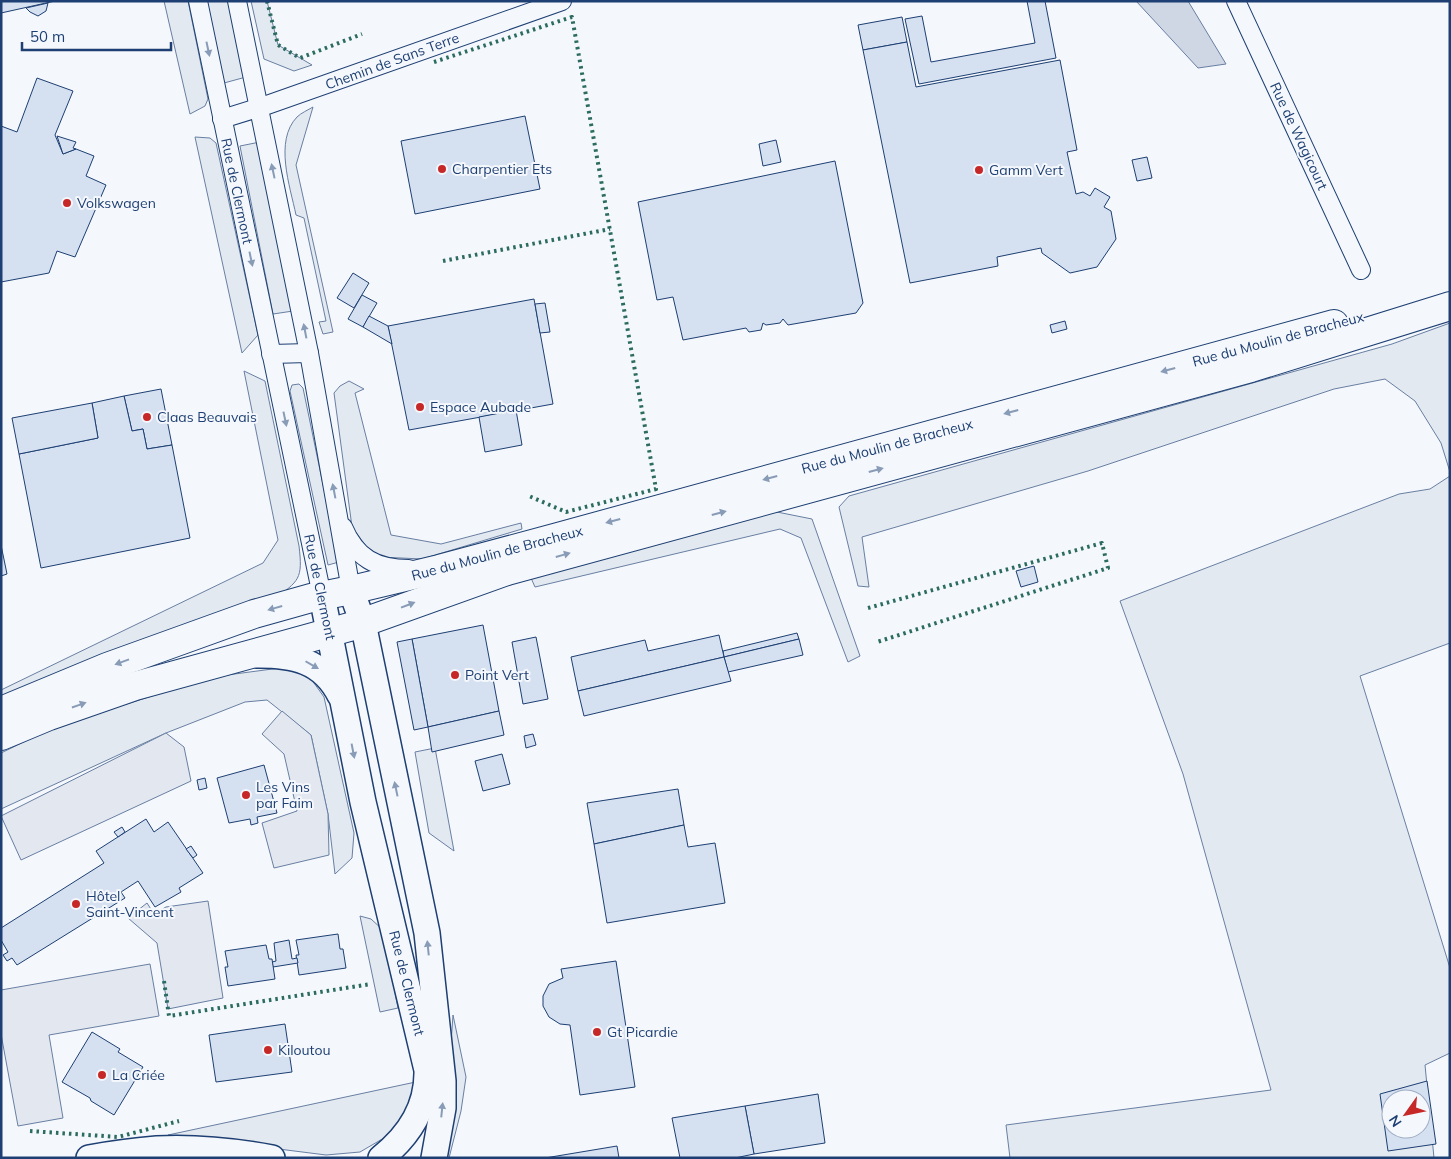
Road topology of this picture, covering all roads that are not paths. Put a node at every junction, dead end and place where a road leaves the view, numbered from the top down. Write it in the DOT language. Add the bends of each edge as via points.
graph roads {
  1 [pos="198,1"];
  2 [pos="237,1"];
  3 [pos="562,1"];
  4 [pos="1236,1"];
  5 [pos="260,108"];
  6 [pos="222,119"];
  7 [pos="1361,270"];
  8 [pos="1450,287"];
  9 [pos="1450,306"];
  10 [pos="309,353"];
  11 [pos="271,354"];
  12 [pos="338,512"];
  13 [pos="439,568"];
  14 [pos="351,590"];
  15 [pos="322,596"];
  16 [pos="362,623"];
  17 [pos="329,632"];
  18 [pos="248,655"];
  19 [pos="344,703"];
  20 [pos="1,712"];
  21 [pos="49,716"];
  22 [pos="1,736"];
  23 [pos="1,744"];
  24 [pos="89,1158"];
  25 [pos="272,1158"];
  26 [pos="381,1158"];
  27 [pos="434,1158"];
  1 -- 6 [label="street, Rue de Clermont, one-way"];
  2 -- 5 [label="street, Rue de Clermont"];
  3 -- 5 [label="street, Chemin de Sans Terre"];
  4 -- 7 [label="street, Rue de Wagicourt"];
  5 -- 6 [label="street, Chemin de Sans Terre"];
  10 -- 5 [label="street, Rue de Clermont, one-way"];
  6 -- 11 [label="street, Rue de Clermont, one-way"];
  8 -- 13 [label="main road, Rue du Moulin de Bracheux, one-way" via="1365,316"];
  16 -- 9 [label="main road, Rue du Moulin de Bracheux, one-way" via="473,582 542,561 1251,368"];
  10 -- 11 [label="street"];
  12 -- 10 [label="street, Rue de Clermont, one-way"];
  11 -- 15 [label="street, Rue de Clermont, one-way"];
  12 -- 13 [label="street" via="352,543 376,564 394,569"];
  12 -- 14 [label="street, Rue de Clermont"];
  13 -- 14 [label="main road, Rue du Moulin de Bracheux"];
  14 -- 15 [label="main road, Rue du Moulin de Bracheux"];
  14 -- 16 [label="main road, Rue de Clermont"];
  15 -- 17 [label="main road, Rue de Clermont"];
  15 -- 20 [label="main road, Rue du Moulin de Bracheux, one-way" via="235,620 107,667"];
  16 -- 17 [label="main road, Rue du Moulin de Bracheux"];
  27 -- 16 [label="main road, Rue de Clermont, one-way" via="443,1108 443,1081 428,940"];
  17 -- 18 [label="main road, Rue du Moulin de Bracheux"];
  17 -- 19 [label="main road, Rue de Clermont"];
  18 -- 19 [label="main road, one-way" via="281,655 308,662 330,679"];
  21 -- 18 [label="main road, Rue du Moulin de Bracheux, one-way" via="143,684"];
  19 -- 26 [label="main road, Rue de Clermont, one-way" via="363,802 427,1070 426,1096 420,1111 406,1133"];
  21 -- 22 [label="main road"];
  21 -- 23 [label="main road"];
  24 -- 25 [label="main road" via="170,1149 222,1150"];
}
